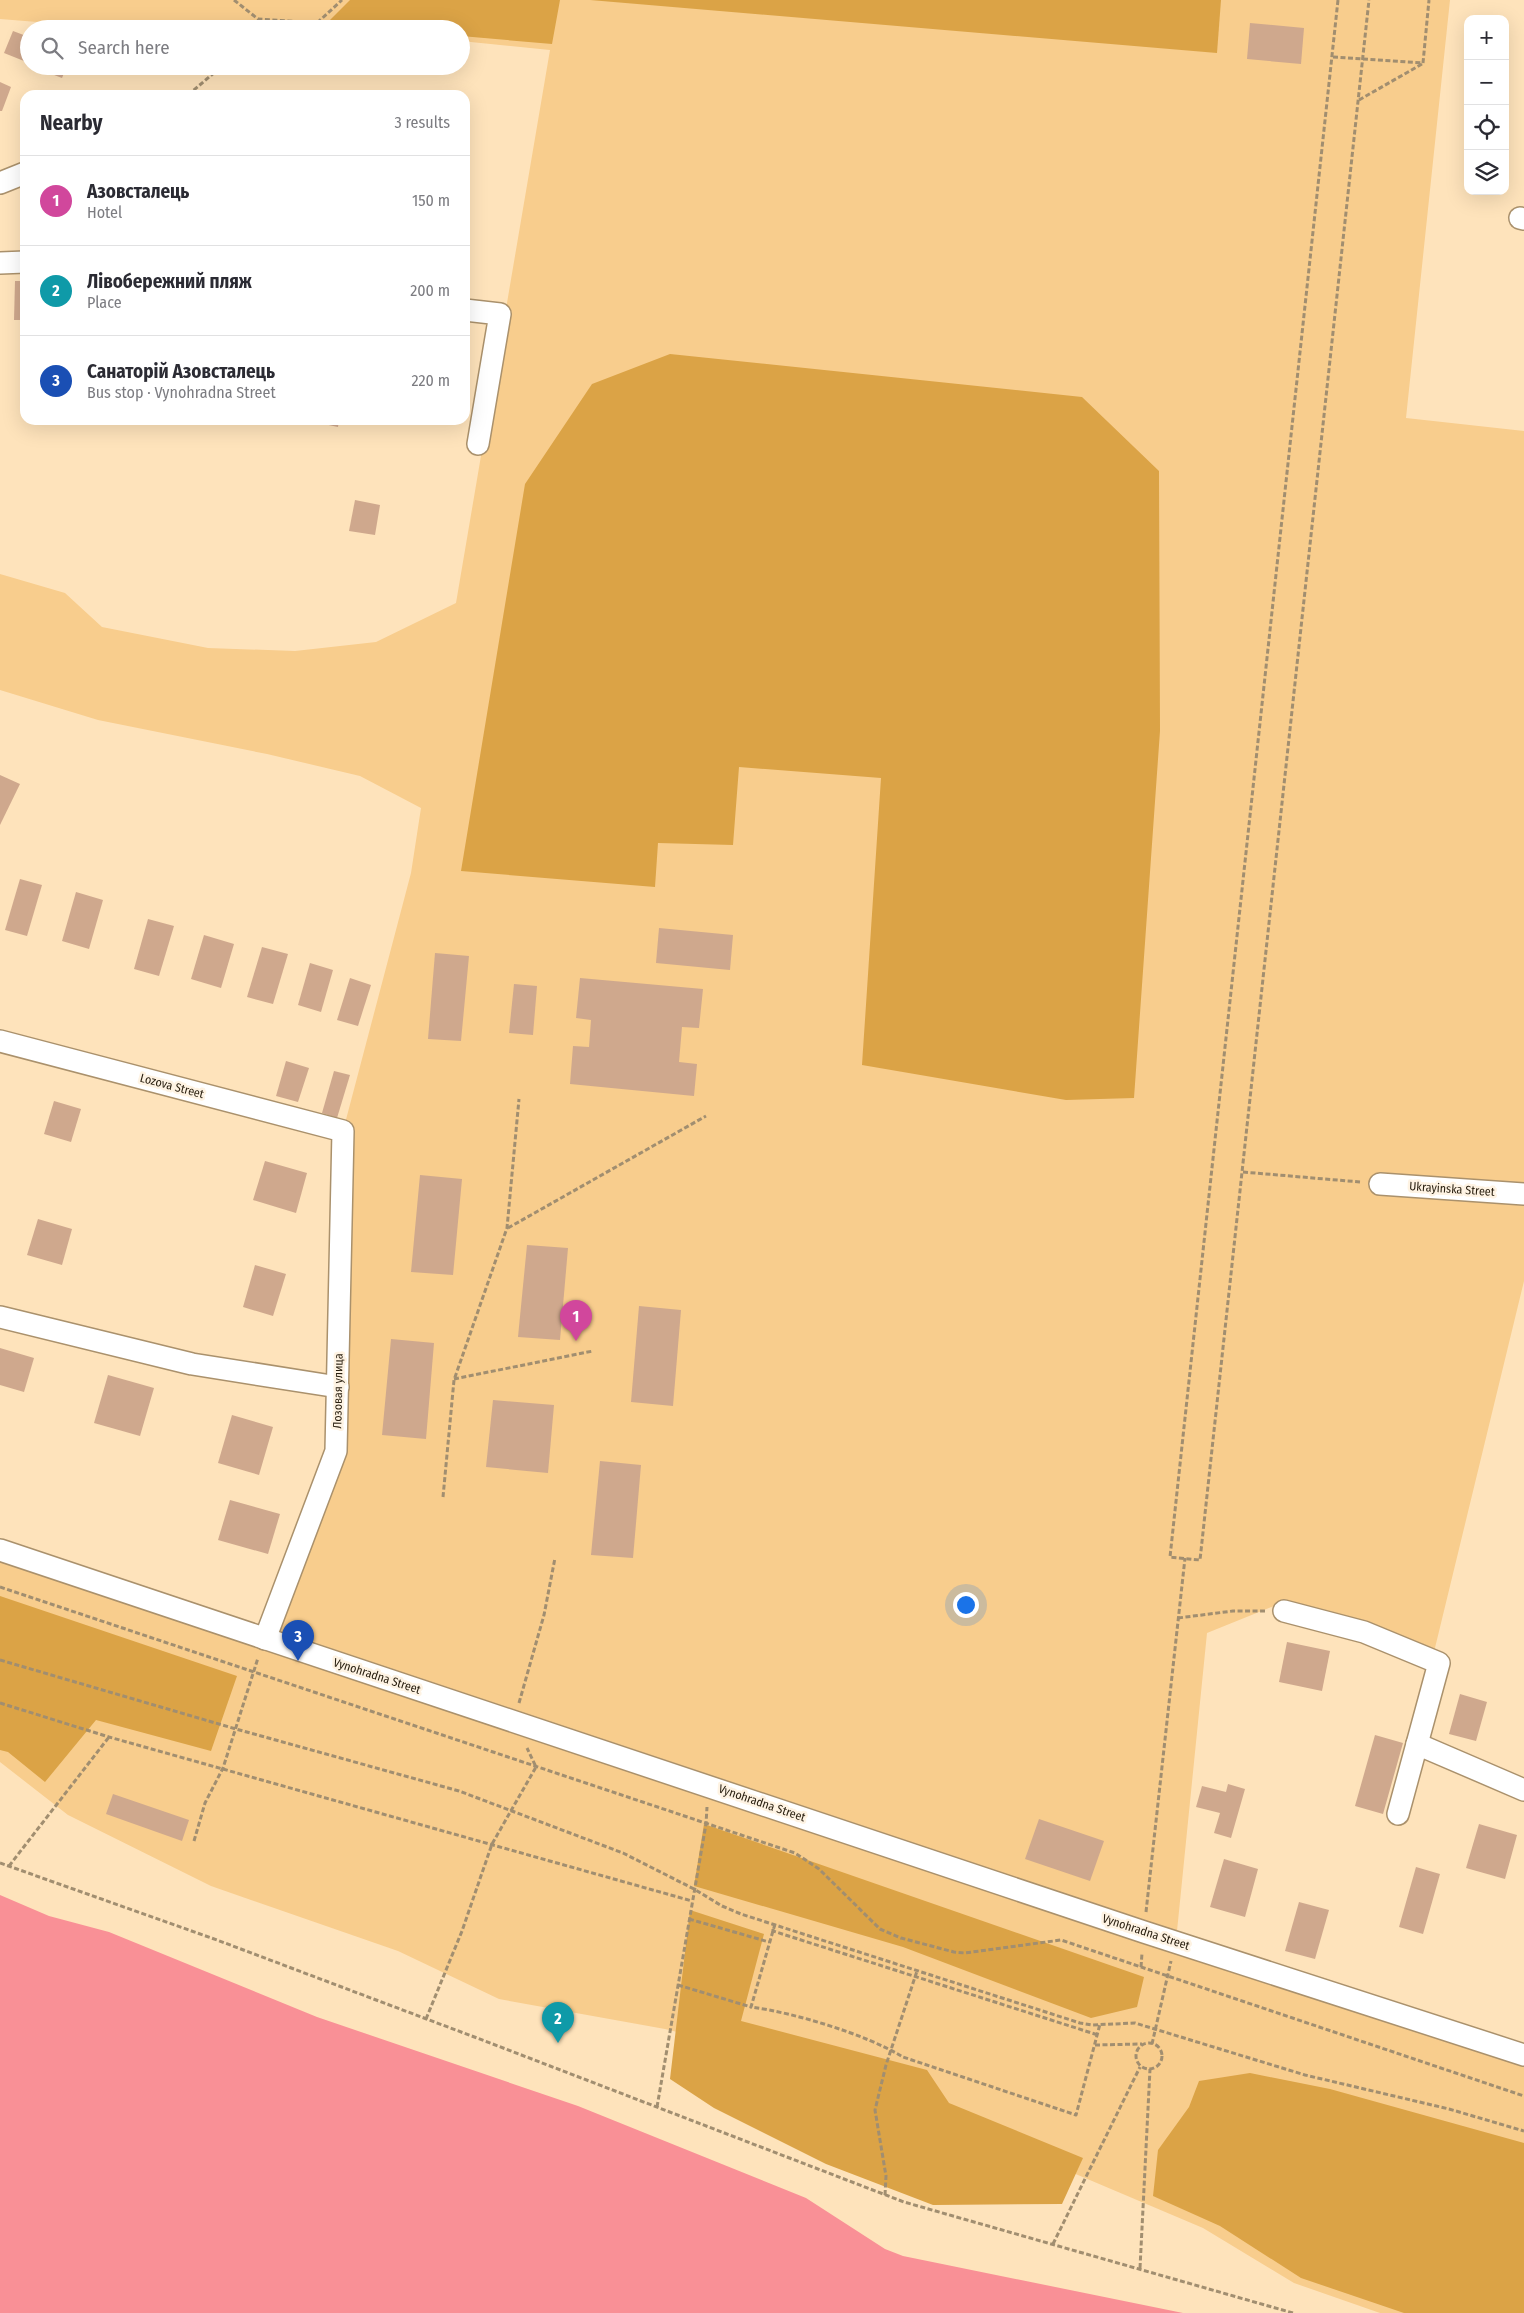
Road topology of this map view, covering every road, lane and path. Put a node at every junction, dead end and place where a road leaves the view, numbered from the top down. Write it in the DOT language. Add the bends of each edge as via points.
graph roads {
  1 [pos="234,0"];
  2 [pos="342,0"];
  3 [pos="1338,0"];
  4 [pos="1369,0"];
  5 [pos="1429,0"];
  6 [pos="277,20"];
  7 [pos="320,20"];
  8 [pos="1332,57"];
  9 [pos="1363,59"];
  10 [pos="1423,63"];
  11 [pos="211,75"];
  12 [pos="194,90"];
  13 [pos="1359,100"];
  14 [pos="20,175"];
  15 [pos="0,182"];
  16 [pos="20,262"];
  17 [pos="0,263"];
  18 [pos="470,311"];
  19 [pos="478,444"];
  20 [pos="0,1041"];
  21 [pos="519,1099"];
  22 [pos="706,1116"];
  23 [pos="343,1131"];
  24 [pos="1243,1172"];
  25 [pos="1380,1184"];
  26 [pos="1524,1194"];
  27 [pos="507,1228"];
  28 [pos="0,1317"];
  29 [pos="593,1351"];
  30 [pos="454,1380"];
  31 [pos="338,1387"];
  32 [pos="443,1497"];
  33 [pos="0,1550"];
  34 [pos="555,1558"];
  35 [pos="1185,1558"];
  36 [pos="0,1587"];
  37 [pos="1284,1611"];
  38 [pos="1178,1618"];
  39 [pos="264,1639"];
  40 [pos="0,1660"];
  41 [pos="253,1672"];
  42 [pos="0,1704"];
  43 [pos="514,1721"];
  44 [pos="236,1729"];
  45 [pos="109,1737"];
  46 [pos="1417,1744"];
  47 [pos="536,1767"];
  48 [pos="223,1768"];
  49 [pos="708,1785"];
  50 [pos="1524,1790"];
  51 [pos="512,1810"];
  52 [pos="1398,1814"];
  53 [pos="706,1824"];
  54 [pos="194,1841"];
  55 [pos="492,1844"];
  56 [pos="0,1863"];
  57 [pos="8,1866"];
  58 [pos="694,1889"];
  59 [pos="692,1901"];
  60 [pos="689,1919"];
  61 [pos="775,1924"];
  62 [pos="1144,1932"];
  63 [pos="1176,1941"];
  64 [pos="769,1942"];
  65 [pos="1141,1967"];
  66 [pos="917,1971"];
  67 [pos="1168,1976"];
  68 [pos="915,1977"];
  69 [pos="678,1985"];
  70 [pos="751,2007"];
  71 [pos="426,2019"];
  72 [pos="1100,2024"];
  73 [pos="1155,2029"];
  74 [pos="1098,2035"];
  75 [pos="1095,2044"];
  76 [pos="1142,2044"];
  77 [pos="1152,2044"];
  78 [pos="892,2051"];
  79 [pos="1524,2055"];
  80 [pos="1140,2067"];
  81 [pos="1150,2069"];
  82 [pos="1524,2096"];
  83 [pos="657,2107"];
  84 [pos="1524,2131"];
  85 [pos="885,2195"];
  86 [pos="1053,2244"];
  87 [pos="1140,2268"];
  88 [pos="1293,2313"];
  1 -- 6 [label="path" via="258,19"];
  2 -- 7 [label="path"];
  3 -- 8 [label="path"];
  4 -- 9 [label="path"];
  5 -- 10 [label="path"];
  8 -- 9 [label="path"];
  8 -- 35 [label="path" via="1170,1557"];
  9 -- 10 [label="path"];
  9 -- 13 [label="path"];
  10 -- 13 [label="path"];
  11 -- 12 [label="path"];
  13 -- 24 [label="path"];
  14 -- 15 [label="street"];
  16 -- 17 [label="street"];
  18 -- 19 [label="street" via="500,314"];
  20 -- 23 [label="street, Lozova Street"];
  21 -- 27 [label="path"];
  22 -- 27 [label="path"];
  23 -- 31 [label="street, Лозовая улица"];
  24 -- 25 [label="path"];
  24 -- 35 [label="path" via="1200,1560"];
  25 -- 26 [label="street, Ukrayinska Street"];
  27 -- 30 [label="path"];
  28 -- 31 [label="street" via="192,1364"];
  29 -- 30 [label="path"];
  30 -- 32 [label="path"];
  31 -- 39 [label="street, Лозовая улица" via="336,1451"];
  33 -- 39 [label="street, Vynohradna Street"];
  34 -- 43 [label="path" via="544,1615"];
  35 -- 38 [label="path"];
  36 -- 41 [label="path"];
  37 -- 38 [label="path" via="1234,1611"];
  37 -- 46 [label="street" via="1364,1632 1439,1662"];
  38 -- 62 [label="path"];
  39 -- 43 [label="street, Vynohradna Street"];
  40 -- 44 [label="path"];
  41 -- 44 [label="path"];
  41 -- 47 [label="path"];
  42 -- 45 [label="path"];
  43 -- 47 [label="path"];
  43 -- 49 [label="street, Vynohradna Street"];
  44 -- 48 [label="path"];
  44 -- 51 [label="path" via="431,1783"];
  45 -- 48 [label="path"];
  45 -- 57 [label="path"];
  46 -- 50 [label="street"];
  46 -- 52 [label="street"];
  47 -- 51 [label="path"];
  47 -- 53 [label="path"];
  48 -- 54 [label="path" via="205,1803"];
  48 -- 55 [label="path"];
  49 -- 53 [label="path"];
  49 -- 62 [label="street, Vynohradna Street"];
  51 -- 55 [label="path"];
  51 -- 58 [label="path" via="623,1853"];
  53 -- 58 [label="path"];
  53 -- 65 [label="path" via="795,1853 809,1861 880,1929 901,1938 965,1953 1061,1940"];
  55 -- 59 [label="path"];
  55 -- 71 [label="path" via="462,1931"];
  56 -- 57 [label="path"];
  57 -- 71 [label="path"];
  58 -- 59 [label="path"];
  58 -- 61 [label="path" via="722,1906"];
  59 -- 60 [label="path"];
  60 -- 64 [label="path"];
  60 -- 69 [label="path"];
  61 -- 64 [label="path"];
  61 -- 66 [label="path"];
  61 -- 68 [label="path" via="773,1931"];
  62 -- 63 [label="street, Vynohradna Street"];
  62 -- 65 [label="path"];
  63 -- 67 [label="path"];
  63 -- 79 [label="street, Vynohradna Street"];
  64 -- 70 [label="path"];
  65 -- 67 [label="path"];
  66 -- 68 [label="path"];
  66 -- 72 [label="path" via="1080,2023"];
  67 -- 73 [label="path"];
  67 -- 82 [label="path"];
  68 -- 74 [label="path"];
  68 -- 78 [label="path"];
  69 -- 70 [label="path"];
  69 -- 83 [label="path"];
  70 -- 78 [label="path" via="785,2013 883,2045"];
  71 -- 83 [label="path"];
  72 -- 73 [label="path" via="1135,2023"];
  72 -- 74 [label="path"];
  73 -- 77 [label="path"];
  73 -- 84 [label="path" via="1305,2074"];
  74 -- 75 [label="path"];
  75 -- 76 [label="path"];
  75 -- 78 [label="path" via="1076,2115"];
  76 -- 77 [label="path"];
  76 -- 80 [label="path" via="1136,2054"];
  77 -- 81 [label="path" via="1159,2048 1162,2058 1159,2066"];
  78 -- 85 [label="path" via="875,2110 886,2176"];
  80 -- 81 [label="path"];
  80 -- 86 [label="path"];
  81 -- 87 [label="path"];
  83 -- 85 [label="path"];
  85 -- 86 [label="path"];
  86 -- 87 [label="path"];
  87 -- 88 [label="path"];
}
